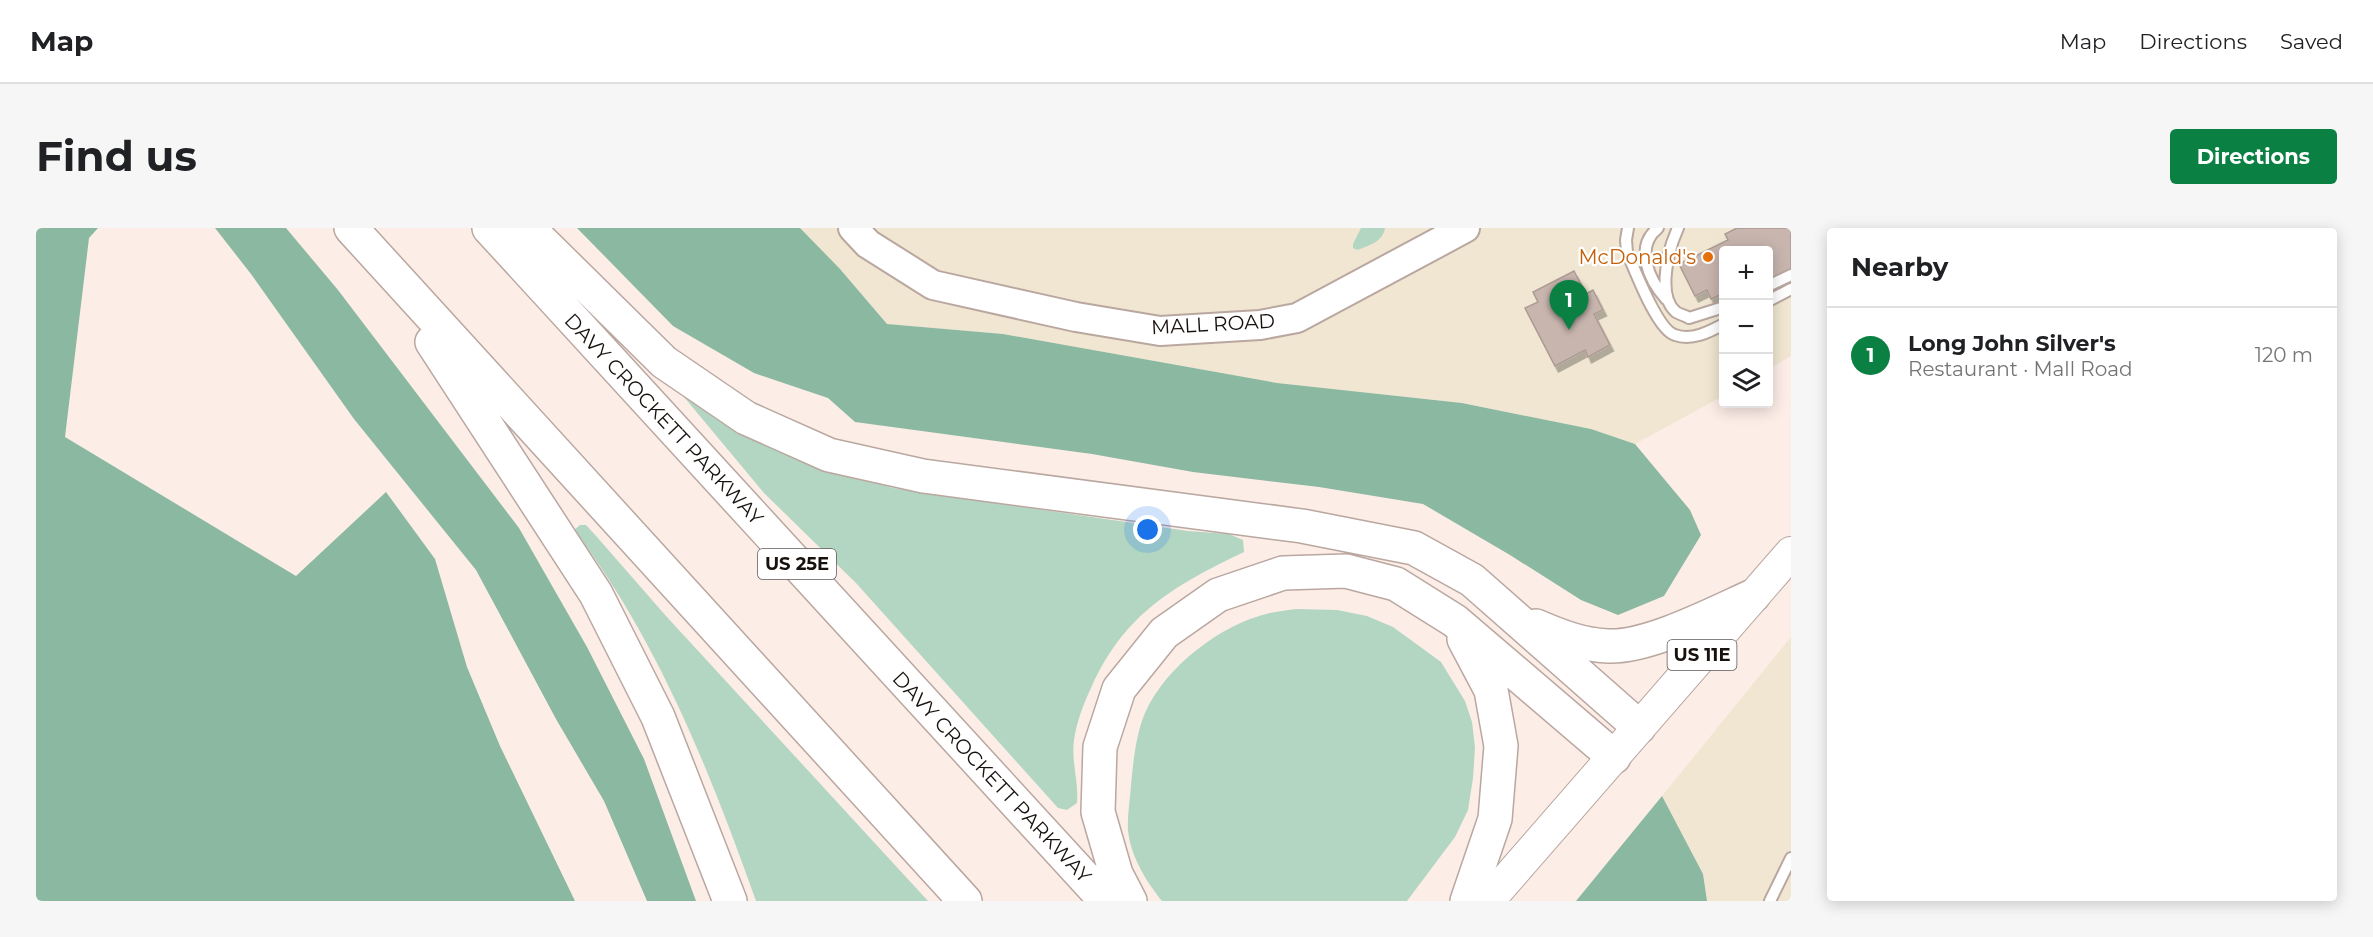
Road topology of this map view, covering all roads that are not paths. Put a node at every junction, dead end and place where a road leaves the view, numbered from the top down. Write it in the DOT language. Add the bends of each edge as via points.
graph roads {
  1 [pos="351,228"];
  2 [pos="489,228"];
  3 [pos="528,228"];
  4 [pos="853,228"];
  5 [pos="1465,228"];
  6 [pos="1628,228"];
  7 [pos="1658,228"];
  8 [pos="1678,228"];
  9 [pos="381,263"];
  10 [pos="1791,275"];
  11 [pos="1773,284"];
  12 [pos="1791,289"];
  13 [pos="1770,300"];
  14 [pos="1669,302"];
  15 [pos="1719,309"];
  16 [pos="1719,326"];
  17 [pos="1791,553"];
  18 [pos="1753,596"];
  19 [pos="1514,616"];
  20 [pos="1455,621"];
  21 [pos="1639,727"];
  22 [pos="1614,758"];
  23 [pos="1791,858"];
  24 [pos="730,901"];
  25 [pos="965,901"];
  26 [pos="1106,901"];
  27 [pos="1130,901"];
  28 [pos="1467,901"];
  29 [pos="1488,901"];
  30 [pos="1770,901"];
  1 -- 9 [label="highway"];
  2 -- 26 [label="highway, DAVY CROCKETT PARKWAY / US 25E"];
  3 -- 19 [label="highway" via="664,362 746,417 829,455 923,476 1302,526 1414,548 1472,580"];
  4 -- 5 [label="street, MALL ROAD" via="868,244 933,285 1160,331 1260,325 1297,318"];
  6 -- 16 [label="lane" via="1628,252 1663,326 1674,335 1689,337"];
  7 -- 14 [label="lane" via="1647,241 1645,254 1650,273"];
  8 -- 14 [label="lane" via="1666,279"];
  9 -- 24 [label="highway" via="596,594 658,717"];
  9 -- 25 [label="highway"];
  10 -- 11 [label="lane"];
  12 -- 13 [label="lane"];
  14 -- 15 [label="lane" via="1676,312 1689,318"];
  17 -- 18 [label="main road, US 11E"];
  18 -- 19 [label="highway" via="1655,639 1609,646 1567,639"];
  18 -- 21 [label="main road, US 11E"];
  19 -- 21 [label="highway"];
  20 -- 22 [label="highway"];
  20 -- 27 [label="highway" via="1396,584 1346,571 1283,573 1218,595 1164,633 1119,689 1100,747 1098,812 1116,874"];
  20 -- 28 [label="highway" via="1491,690 1502,746 1495,819"];
  21 -- 22 [label="main road, US 11E"];
  22 -- 29 [label="main road, US 11E"];
  23 -- 30 [label="lane"];
}
